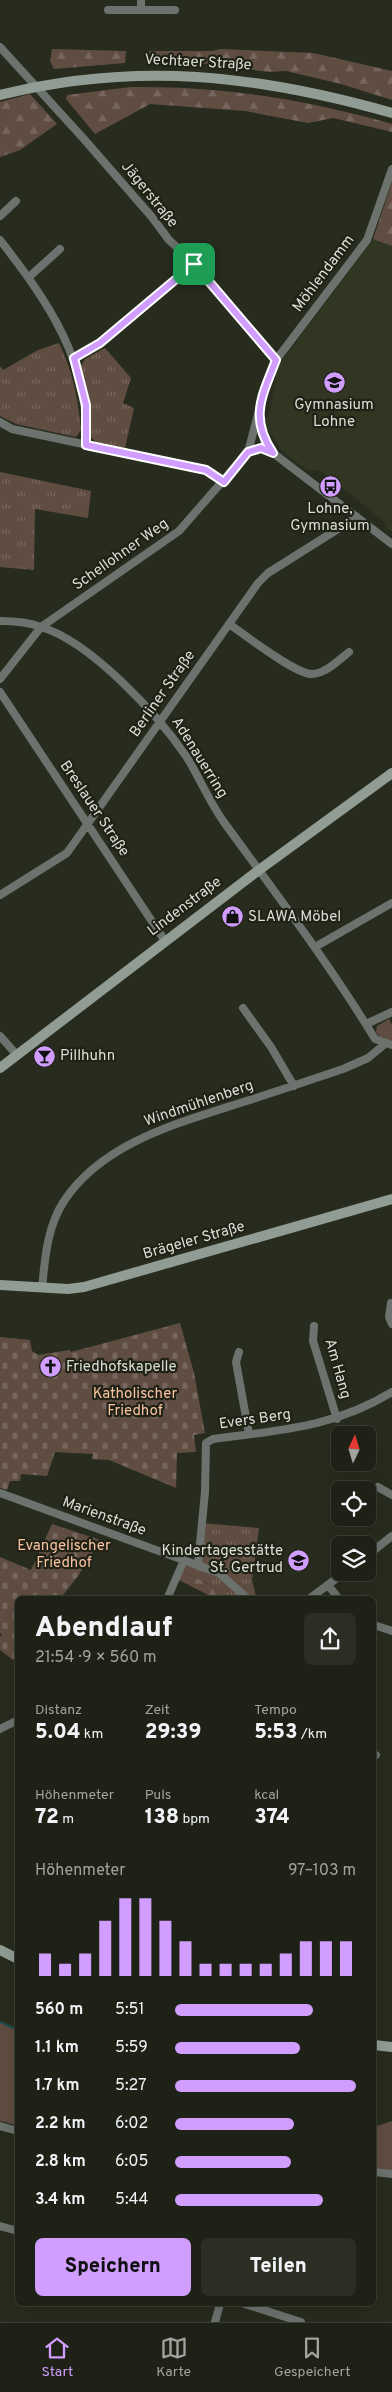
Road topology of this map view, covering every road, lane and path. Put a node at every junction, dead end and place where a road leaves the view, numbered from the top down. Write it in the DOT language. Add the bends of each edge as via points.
graph roads {
  1 [pos="141,0"];
  2 [pos="108,10"];
  3 [pos="141,10"];
  4 [pos="175,10"];
  5 [pos="0,47"];
  6 [pos="34,86"];
  7 [pos="0,94"];
  8 [pos="392,113"];
  9 [pos="392,169"];
  10 [pos="16,201"];
  11 [pos="0,216"];
  12 [pos="0,240"];
  13 [pos="60,249"];
  14 [pos="194,264"];
  15 [pos="29,277"];
  16 [pos="74,358"];
  17 [pos="276,360"];
  18 [pos="258,420"];
  19 [pos="0,422"];
  20 [pos="86,445"];
  21 [pos="248,452"];
  22 [pos="273,453"];
  23 [pos="224,482"];
  24 [pos="356,517"];
  25 [pos="392,544"];
  26 [pos="0,621"];
  27 [pos="229,624"];
  28 [pos="41,627"];
  29 [pos="349,652"];
  30 [pos="0,679"];
  31 [pos="0,692"];
  32 [pos="161,722"];
  33 [pos="392,773"];
  34 [pos="87,827"];
  35 [pos="259,870"];
  36 [pos="0,894"];
  37 [pos="392,903"];
  38 [pos="164,941"];
  39 [pos="315,947"];
  40 [pos="243,1008"];
  41 [pos="391,1015"];
  42 [pos="366,1024"];
  43 [pos="0,1036"];
  44 [pos="389,1044"];
  45 [pos="16,1054"];
  46 [pos="0,1068"];
  47 [pos="294,1086"];
  48 [pos="392,1199"];
  49 [pos="0,1285"];
  50 [pos="42,1288"];
  51 [pos="391,1303"];
  52 [pos="392,1324"];
  53 [pos="314,1326"];
  54 [pos="239,1352"];
  55 [pos="392,1392"];
  56 [pos="337,1419"];
  57 [pos="249,1434"];
  58 [pos="378,1487"];
  59 [pos="0,1493"];
  60 [pos="392,1495"];
  61 [pos="392,1536"];
  62 [pos="376,1549"];
  63 [pos="184,1560"];
  64 [pos="198,1564"];
  65 [pos="333,1581"];
  66 [pos="328,1585"];
  67 [pos="168,1596"];
  68 [pos="245,1596"];
  69 [pos="313,1596"];
  70 [pos="336,1596"];
  71 [pos="376,1626"];
  72 [pos="392,1631"];
  73 [pos="15,1721"];
  74 [pos="2,1724"];
  75 [pos="0,1950"];
  76 [pos="15,1958"];
  77 [pos="376,2045"];
  78 [pos="392,2046"];
  79 [pos="0,2126"];
  80 [pos="15,2129"];
  81 [pos="376,2172"];
  82 [pos="392,2174"];
  83 [pos="0,2226"];
  84 [pos="15,2230"];
  85 [pos="219,2306"];
  86 [pos="251,2306"];
  87 [pos="215,2322"];
  88 [pos="302,2322"];
  1 -- 3 [label="street"];
  2 -- 3 [label="street"];
  3 -- 4 [label="street"];
  5 -- 6 [label="street, Jägerstraße"];
  6 -- 7 [label="street, Vechtaer Straße"];
  6 -- 8 [label="street, Vechtaer Straße" via="133,74 184,75 261,82"];
  6 -- 14 [label="street, Jägerstraße" via="151,216 168,240"];
  9 -- 17 [label="street, Möhlendamm" via="367,240"];
  10 -- 11 [label="street"];
  12 -- 15 [label="street"];
  13 -- 15 [label="street"];
  14 -- 16 [label="street" via="100,343"];
  14 -- 17 [label="street, Jägerstraße"];
  15 -- 16 [label="street" via="47,304"];
  16 -- 20 [label="street" via="86,405"];
  17 -- 18 [label="street, Schellohner Weg" via="266,384"];
  18 -- 21 [label="street, Schellohner Weg"];
  18 -- 22 [label="street" via="260,432"];
  19 -- 20 [label="street" via="12,429"];
  20 -- 23 [label="street" via="206,470"];
  21 -- 22 [label="street" via="261,448"];
  21 -- 23 [label="street, Schellohner Weg"];
  22 -- 24 [label="street"];
  23 -- 28 [label="street, Schellohner Weg" via="179,531"];
  24 -- 25 [label="street"];
  24 -- 27 [label="street, Berliner Straße" via="268,573"];
  26 -- 28 [label="street, Adenauerring"];
  27 -- 29 [label="street" via="298,670 312,674 323,671"];
  27 -- 32 [label="street, Berliner Straße"];
  28 -- 30 [label="street, Schellohner Weg"];
  28 -- 32 [label="street, Adenauerring" via="65,637 84,650"];
  31 -- 34 [label="street, Breslauer Straße"];
  32 -- 34 [label="street, Berliner Straße"];
  32 -- 35 [label="street, Adenauerring" via="186,757 220,817"];
  33 -- 35 [label="street, Lindenstraße"];
  34 -- 36 [label="street, Berliner Straße" via="67,853"];
  34 -- 38 [label="street, Breslauer Straße" via="104,847"];
  35 -- 38 [label="street, Lindenstraße"];
  35 -- 39 [label="street, Adenauerring"];
  37 -- 39 [label="street"];
  38 -- 45 [label="street, Lindenstraße"];
  39 -- 42 [label="street, Adenauerring"];
  40 -- 47 [label="street"];
  41 -- 42 [label="street"];
  42 -- 44 [label="street, Adenauerring" via="375,1039"];
  43 -- 45 [label="street"];
  44 -- 47 [label="street, Windmühlenberg" via="368,1058"];
  45 -- 46 [label="street, Lindenstraße"];
  47 -- 50 [label="street, Windmühlenberg" via="178,1123 120,1150 78,1182 53,1223"];
  48 -- 50 [label="street, Brägeler Straße" via="91,1285 68,1289"];
  49 -- 50 [label="street, Brägeler Straße"];
  51 -- 52 [label="street"];
  53 -- 56 [label="street, Am Hang" via="313,1341"];
  54 -- 57 [label="street" via="236,1362"];
  55 -- 56 [label="street, Evers Berg"];
  56 -- 57 [label="street, Evers Berg" via="300,1428"];
  57 -- 64 [label="street, Evers Berg" via="206,1443"];
  58 -- 60 [label="street"];
  59 -- 63 [label="street, Marienstraße"];
  61 -- 62 [label="street"];
  63 -- 64 [label="street, Marienstraße"];
  63 -- 67 [label="street"];
  64 -- 68 [label="street, Marienstraße" via="227,1578"];
  65 -- 66 [label="street"];
  66 -- 69 [label="street"];
  66 -- 70 [label="street"];
  71 -- 72 [label="street"];
  73 -- 74 [label="street"];
  75 -- 76 [label="street"];
  77 -- 78 [label="street"];
  79 -- 80 [label="street"];
  81 -- 82 [label="street"];
  83 -- 84 [label="street"];
  85 -- 87 [label="street"];
  86 -- 88 [label="street"];
}
